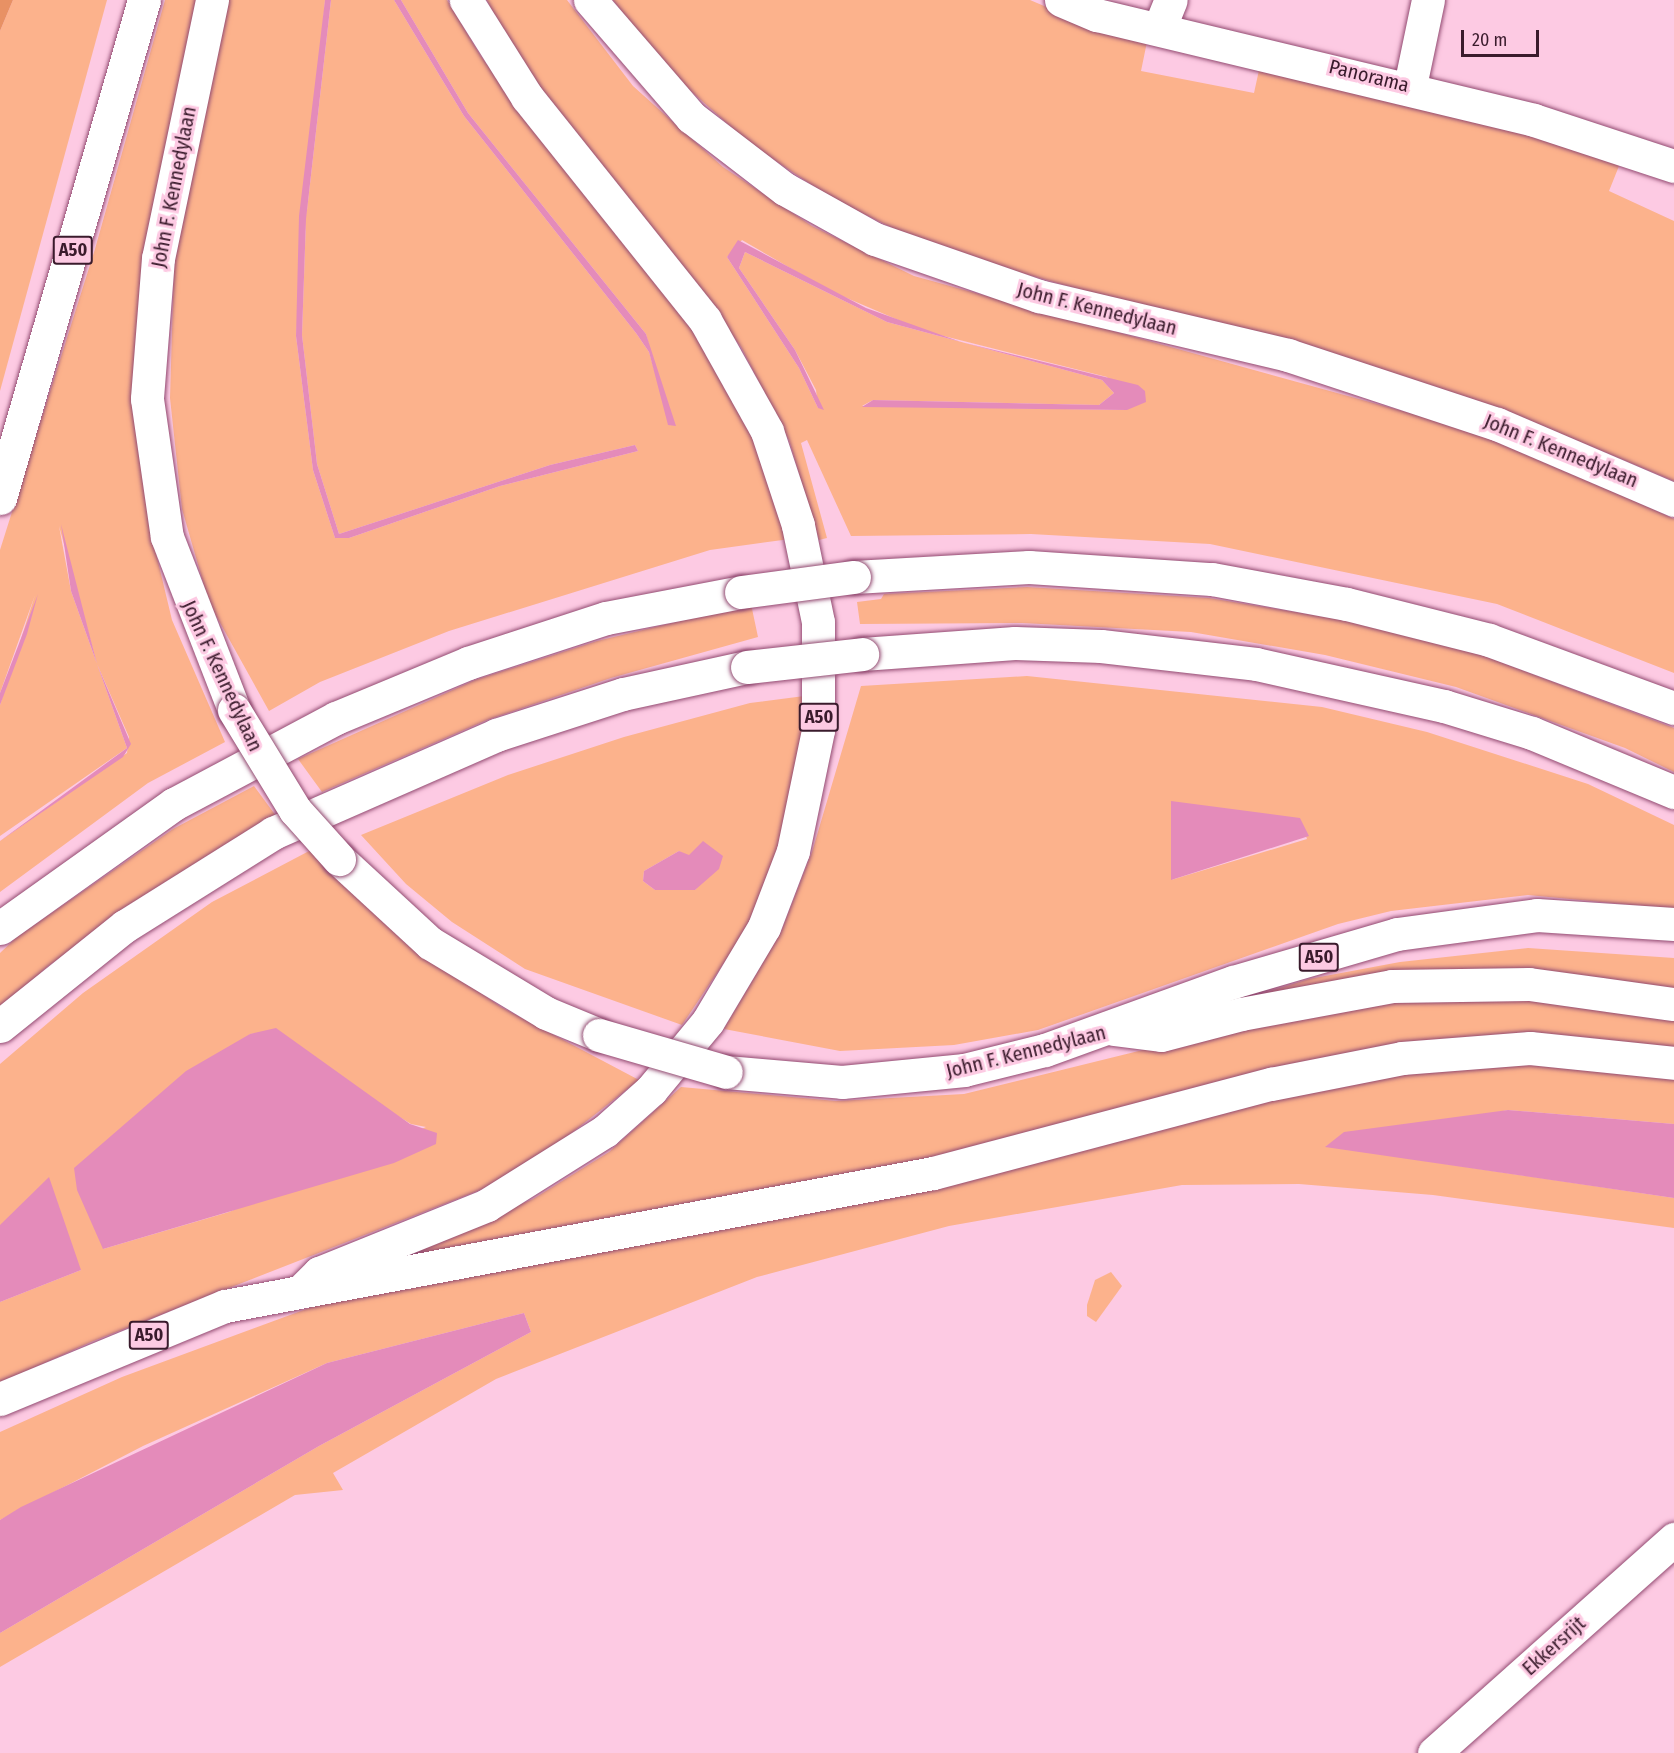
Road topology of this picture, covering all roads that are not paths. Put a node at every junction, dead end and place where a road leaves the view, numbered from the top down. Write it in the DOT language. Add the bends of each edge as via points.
graph roads {
  1 [pos="144,0"];
  2 [pos="212,0"];
  3 [pos="466,0"];
  4 [pos="590,0"];
  5 [pos="1061,0"];
  6 [pos="1428,0"];
  7 [pos="1165,14"];
  8 [pos="1410,86"];
  9 [pos="1674,166"];
  10 [pos="0,498"];
  11 [pos="1674,500"];
  12 [pos="1674,708"];
  13 [pos="1674,792"];
  14 [pos="1674,924"];
  15 [pos="0,928"];
  16 [pos="1674,1004"];
  17 [pos="0,1026"];
  18 [pos="1109,1029"];
  19 [pos="1674,1063"];
  20 [pos="304,1288"];
  21 [pos="0,1399"];
  22 [pos="1674,1539"];
  23 [pos="1434,1753"];
  1 -- 10 [label="main road, A50"];
  2 -- 18 [label="main road, John F. Kennedylaan, bridge" via="158,258 147,399 167,537 234,710 295,810 339,859 430,943 546,1013 599,1035 726,1072 842,1082 911,1078 964,1070"];
  3 -- 20 [label="main road, A50" via="527,97 705,321 762,422 798,525 818,622 818,730 793,851 764,927 708,1021 651,1090 580,1149 487,1205 319,1273"];
  4 -- 11 [label="main road, John F. Kennedylaan" via="692,117 785,189 874,239 1029,294 1288,355 1497,424"];
  5 -- 7 [label="main road, Panorama"];
  6 -- 8 [label="main road"];
  7 -- 8 [label="main road, Panorama"];
  8 -- 9 [label="main road, Panorama"];
  12 -- 15 [label="main road, bridge" via="1490,640 1347,604 1212,579 1029,567 854,577 741,592 606,618 468,663 336,718 174,804"];
  13 -- 17 [label="main road, bridge" via="1608,762 1455,710 1256,664 1112,647 1015,643 747,667 623,694 496,735 273,833 125,926"];
  14 -- 18 [label="main road, A50" via="1537,915 1397,934 1233,982"];
  16 -- 18 [label="main road, John F. Kennedylaan" via="1529,984 1392,986 1241,1014 1161,1035"];
  19 -- 20 [label="main road, A50" via="1530,1048 1402,1058 1271,1084 933,1173 554,1242 328,1291"];
  20 -- 21 [label="main road, A50" via="225,1306"];
  22 -- 23 [label="main road, Ekkersrijt"];
}
